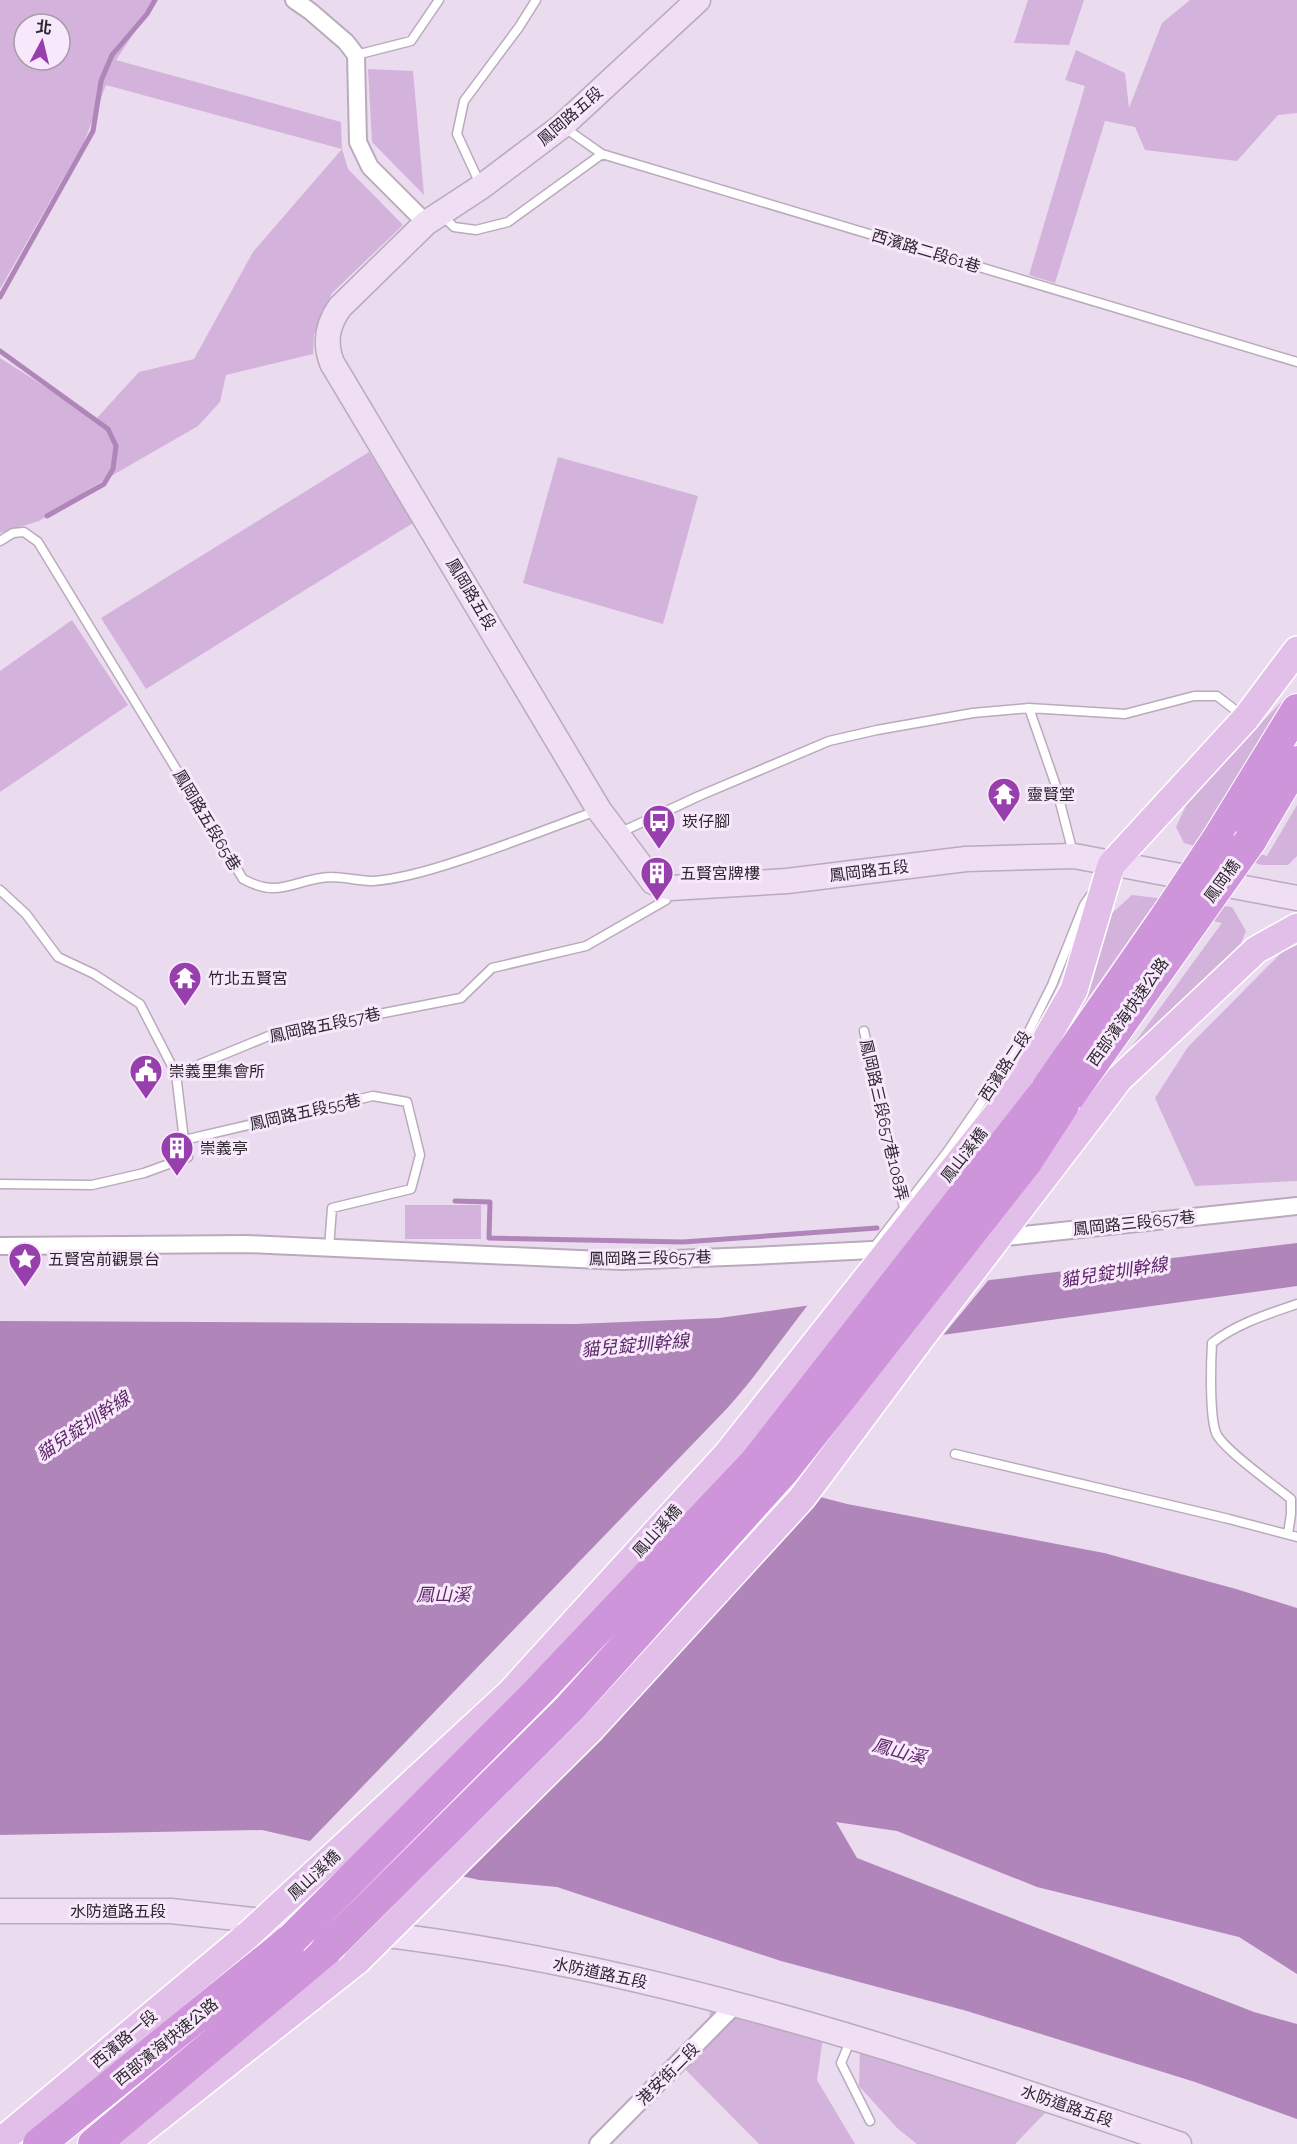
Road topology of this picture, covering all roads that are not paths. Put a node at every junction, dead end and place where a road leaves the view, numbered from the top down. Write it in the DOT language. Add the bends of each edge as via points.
graph roads {
  1 [pos="294,0"];
  2 [pos="439,0"];
  3 [pos="536,0"];
  4 [pos="698,0"];
  5 [pos="356,55"];
  6 [pos="562,126"];
  7 [pos="602,154"];
  8 [pos="481,187"];
  9 [pos="433,219"];
  10 [pos="1297,362"];
  11 [pos="0,541"];
  12 [pos="1297,650"];
  13 [pos="1029,708"];
  14 [pos="1297,710"];
  15 [pos="1246,718"];
  16 [pos="1297,762"];
  17 [pos="599,810"];
  18 [pos="616,834"];
  19 [pos="1074,856"];
  20 [pos="1111,865"];
  21 [pos="671,888"];
  22 [pos="0,890"];
  23 [pos="1297,898"];
  24 [pos="1181,917"];
  25 [pos="1297,927"];
  26 [pos="864,1031"];
  27 [pos="176,1074"];
  28 [pos="1054,1100"];
  29 [pos="184,1140"];
  30 [pos="0,1184"];
  31 [pos="1297,1206"];
  32 [pos="904,1208"];
  33 [pos="0,1246"];
  34 [pos="329,1248"];
  35 [pos="871,1251"];
  36 [pos="1297,1304"];
  37 [pos="955,1454"];
  38 [pos="1292,1535"];
  39 [pos="1,1912"];
  40 [pos="248,1935"];
  41 [pos="292,1939"];
  42 [pos="737,2003"];
  43 [pos="851,2038"];
  44 [pos="870,2121"];
  45 [pos="0,2142"];
  46 [pos="39,2144"];
  47 [pos="94,2144"];
  48 [pos="125,2144"];
  49 [pos="598,2144"];
  50 [pos="1179,2144"];
  1 -- 5 [label="street" via="346,42"];
  2 -- 5 [label="lane" via="411,41"];
  3 -- 8 [label="lane" via="464,101 457,134"];
  4 -- 6 [label="street, 鳳岡路五段"];
  5 -- 9 [label="street" via="358,142 369,167"];
  6 -- 7 [label="lane, 西濱路二段61巷"];
  6 -- 8 [label="street, 鳳岡路五段"];
  7 -- 9 [label="lane" via="508,222 476,230"];
  7 -- 10 [label="lane, 西濱路二段61巷"];
  8 -- 9 [label="street, 鳳岡路五段"];
  9 -- 17 [label="street, 鳳岡路五段" via="334,315 327,333 328,353"];
  11 -- 17 [label="lane, 鳳岡路五段65巷" via="24,532 38,542 243,879 256,887 288,887 330,877 372,881 425,872"];
  12 -- 15 [label="main road, 西濱路二段"];
  13 -- 15 [label="lane" via="1125,714 1194,696 1217,696"];
  13 -- 18 [label="lane" via="973,712 829,741"];
  13 -- 19 [label="lane" via="1055,783"];
  14 -- 24 [label="highway, 鳳岡橋, bridge" via="1218,839"];
  15 -- 20 [label="main road, 西濱路二段"];
  16 -- 24 [label="highway, 鳳岡橋, bridge" via="1250,842"];
  17 -- 18 [label="street, 鳳岡路五段"];
  18 -- 21 [label="street, 鳳岡路五段" via="653,882"];
  19 -- 20 [label="street, 鳳岡路五段"];
  19 -- 21 [label="street, 鳳岡路五段" via="966,859 787,881"];
  20 -- 23 [label="street, 鳳岡路五段"];
  20 -- 28 [label="main road, 西濱路二段" via="1074,990"];
  20 -- 32 [label="lane, 西濱路二段" via="1084,905 1025,1039"];
  21 -- 27 [label="lane, 鳳岡路五段57巷" via="666,900 586,946 492,968 461,998 271,1035"];
  22 -- 27 [label="lane" via="26,914 58,957 94,974 140,1004"];
  24 -- 28 [label="highway, 西部濱海快速公路"];
  25 -- 28 [label="main road" via="1256,950 1119,1079"];
  26 -- 32 [label="lane, 鳳岡路三段657巷108弄"];
  27 -- 29 [label="lane"];
  28 -- 40 [label="main road, 鳳山溪橋, bridge" via="510,1693"];
  28 -- 41 [label="highway, 鳳山溪橋, bridge" via="755,1463 537,1693"];
  28 -- 47 [label="highway, 西部濱海快速公路, bridge" via="1026,1162 783,1471 570,1708 327,1949"];
  28 -- 48 [label="main road, bridge" via="921,1338 802,1498 592,1728 357,1961"];
  29 -- 30 [label="lane" via="188,1157 144,1173 92,1185"];
  29 -- 34 [label="lane, 鳳岡路五段55巷" via="374,1096 407,1102 420,1155 411,1189 332,1208"];
  31 -- 35 [label="street, 鳳岡路三段657巷"];
  32 -- 35 [label="lane, 西濱路二段"];
  33 -- 34 [label="street, 鳳岡路三段657巷" via="247,1244"];
  34 -- 35 [label="street, 鳳岡路三段657巷" via="622,1261"];
  36 -- 38 [label="lane" via="1222,1335 1212,1343 1211,1360 1217,1434 1234,1454 1291,1499"];
  37 -- 38 [label="lane"];
  39 -- 42 [label="street, 水防道路五段" via="171,1911 419,1939 572,1966"];
  40 -- 45 [label="main road, 西濱路一段"];
  41 -- 46 [label="highway, 西部濱海快速公路"];
  42 -- 43 [label="street, 水防道路五段"];
  42 -- 49 [label="street, 港安街二段"];
  43 -- 44 [label="lane" via="841,2063"];
  43 -- 50 [label="street, 水防道路五段" via="960,2070"];
}
